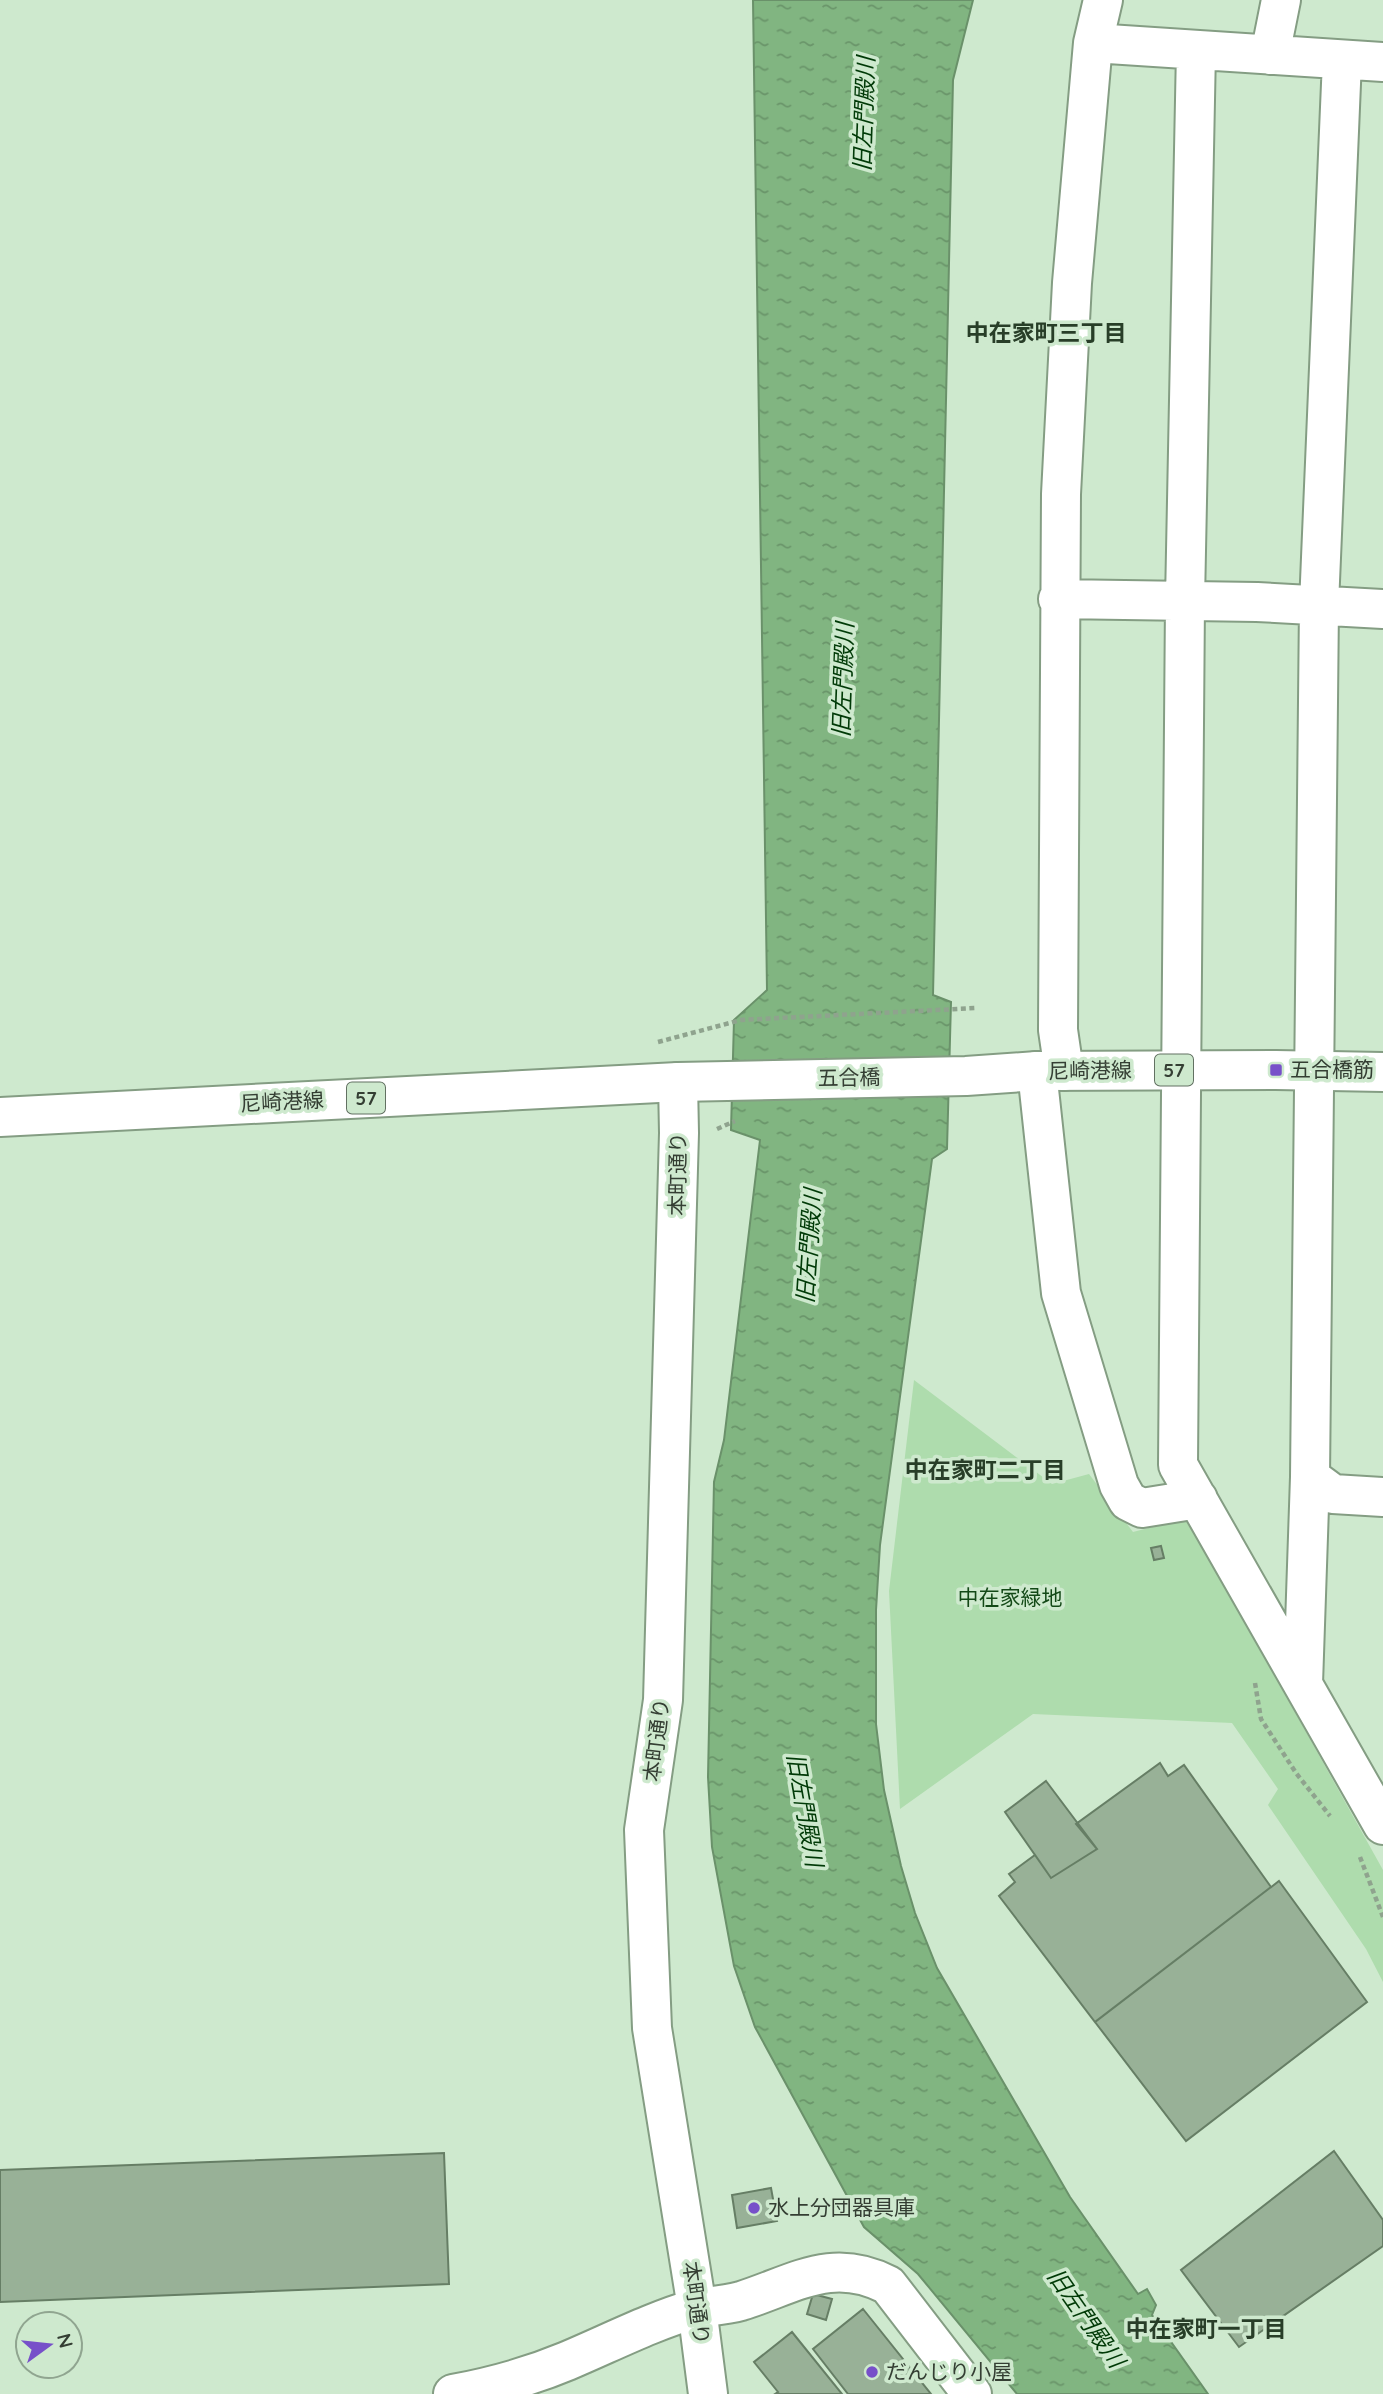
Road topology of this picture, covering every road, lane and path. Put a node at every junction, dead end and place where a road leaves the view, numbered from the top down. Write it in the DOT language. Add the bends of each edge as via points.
graph roads {
  1 [pos="1103,0"];
  2 [pos="1281,0"];
  3 [pos="1093,43"];
  4 [pos="1196,50"];
  5 [pos="1270,55"];
  6 [pos="1342,60"];
  7 [pos="1383,62"];
  8 [pos="1058,599"];
  9 [pos="1185,601"];
  10 [pos="1319,606"];
  11 [pos="1383,609"];
  12 [pos="976,1009"];
  13 [pos="648,1044"];
  14 [pos="1182,1070"];
  15 [pos="1050,1071"];
  16 [pos="1314,1071"];
  17 [pos="1383,1072"];
  18 [pos="966,1076"];
  19 [pos="733,1081"];
  20 [pos="678,1082"];
  21 [pos="0,1117"];
  22 [pos="1317,1494"];
  23 [pos="1383,1497"];
  24 [pos="1198,1499"];
  25 [pos="1303,1684"];
  26 [pos="1383,1825"];
  27 [pos="697,2308"];
  28 [pos="453,2394"];
  29 [pos="708,2394"];
  30 [pos="972,2394"];
  1 -- 3 [label="street"];
  2 -- 5 [label="street"];
  3 -- 4 [label="street"];
  3 -- 8 [label="street" via="1072,283"];
  4 -- 5 [label="street"];
  4 -- 9 [label="street"];
  5 -- 6 [label="street"];
  6 -- 7 [label="street"];
  6 -- 10 [label="street"];
  8 -- 9 [label="street"];
  8 -- 15 [label="street" via="1058,1030"];
  9 -- 10 [label="street"];
  9 -- 14 [label="street"];
  10 -- 11 [label="street"];
  10 -- 16 [label="street"];
  12 -- 13 [label="path" via="741,1020"];
  14 -- 15 [label="street, 尼崎港線 / 57"];
  14 -- 16 [label="street, 尼崎港線 / 57"];
  14 -- 24 [label="street" via="1178,1465"];
  15 -- 18 [label="street, 尼崎港線 / 57"];
  15 -- 24 [label="street" via="1061,1293 1119,1485 1128,1501 1142,1508"];
  16 -- 17 [label="street, 尼崎港線 / 57"];
  16 -- 22 [label="street"];
  18 -- 19 [label="street, 五合橋 / 57"];
  19 -- 20 [label="street, 尼崎港線 / 57"];
  20 -- 21 [label="street, 尼崎港線 / 57"];
  20 -- 27 [label="street, 本町通り" via="663,1700 644,1830 652,2028"];
  22 -- 23 [label="street"];
  22 -- 25 [label="street"];
  24 -- 25 [label="street"];
  25 -- 26 [label="street"];
  27 -- 28 [label="street" via="652,2322 553,2366"];
  27 -- 29 [label="street, 本町通り"];
  27 -- 30 [label="street" via="738,2302 843,2270 870,2276 888,2285"];
}
